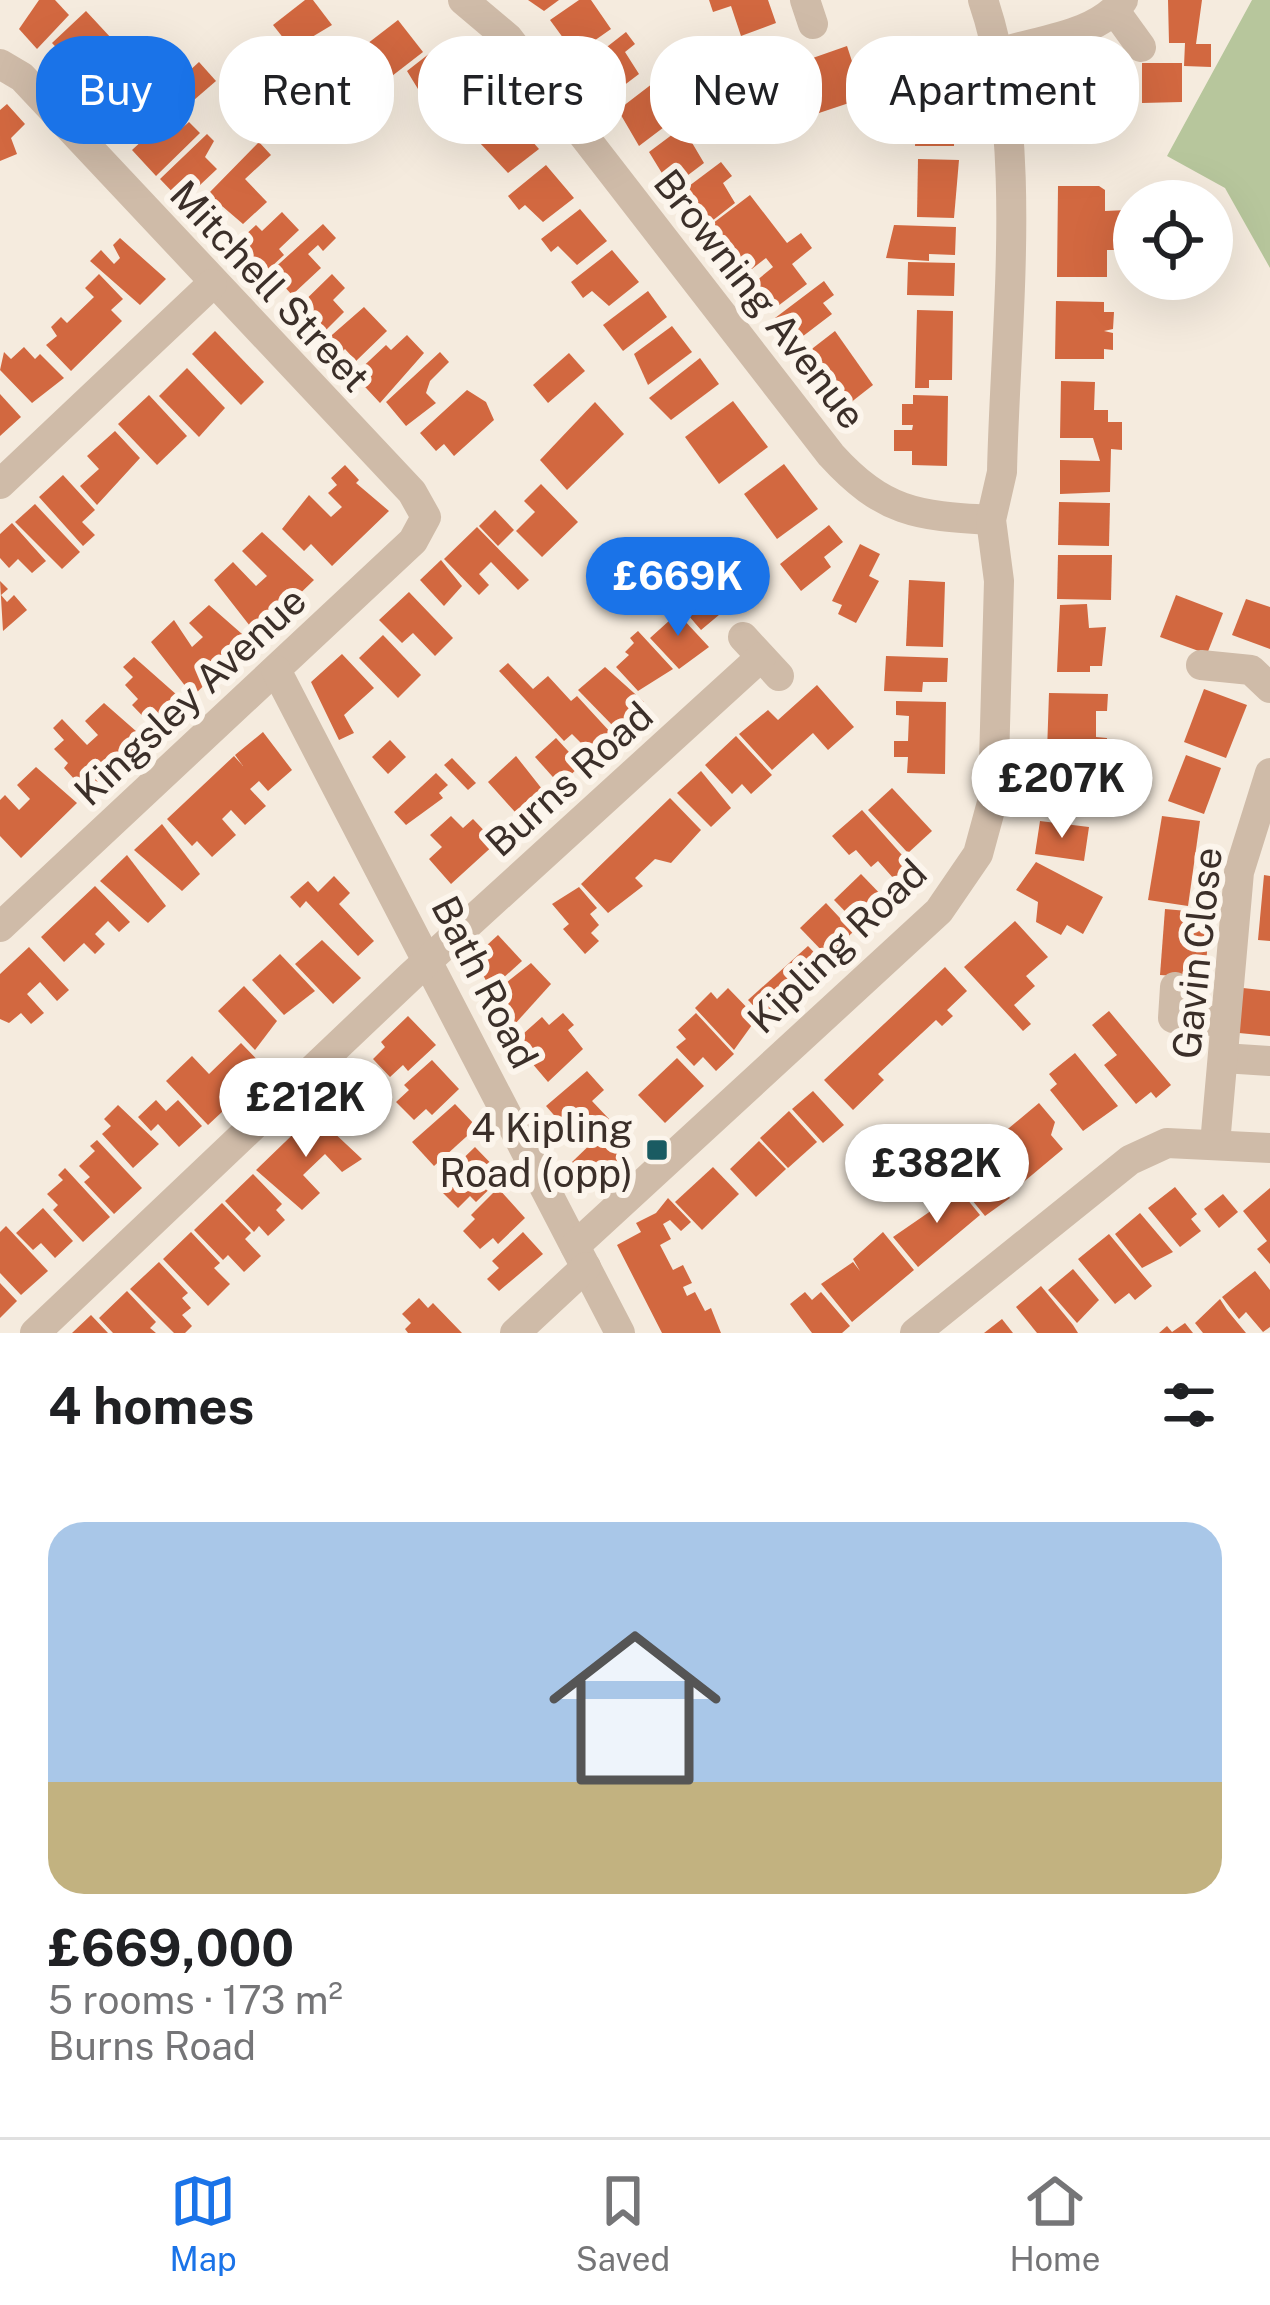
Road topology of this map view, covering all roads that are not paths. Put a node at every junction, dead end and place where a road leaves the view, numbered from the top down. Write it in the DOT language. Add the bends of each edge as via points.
graph roads {
  1 [pos="463,0"];
  2 [pos="983,0"];
  3 [pos="1119,6"];
  4 [pos="995,36"];
  5 [pos="1059,36"];
  6 [pos="1142,47"];
  7 [pos="0,64"];
  8 [pos="1010,144"];
  9 [pos="212,284"];
  10 [pos="0,484"];
  11 [pos="426,517"];
  12 [pos="991,520"];
  13 [pos="761,657"];
  14 [pos="1201,665"];
  15 [pos="276,670"];
  16 [pos="1270,688"];
  17 [pos="1270,773"];
  18 [pos="0,927"];
  19 [pos="430,958"];
  20 [pos="1175,987"];
  21 [pos="1225,1022"];
  22 [pos="1223,1058"];
  23 [pos="1270,1061"];
  24 [pos="1215,1144"];
  25 [pos="1270,1148"];
  26 [pos="580,1257"];
  27 [pos="45,1329"];
  28 [pos="515,1333"];
  29 [pos="620,1333"];
  30 [pos="915,1333"];
  1 -- 12 [label="street, Browning Avenue" via="508,38 866,493 911,513"];
  2 -- 4 [label="street, Kipling Road"];
  3 -- 5 [label="street"];
  3 -- 6 [label="street"];
  7 -- 9 [label="street, Mitchell Street" via="22,77"];
  8 -- 12 [label="street, Kipling Road" via="1002,472"];
  9 -- 10 [label="street"];
  9 -- 11 [label="street, Mitchell Street" via="412,492"];
  11 -- 15 [label="street, Kingsley Avenue" via="413,541"];
  12 -- 26 [label="street, Kipling Road" via="999,581 993,799 978,854 939,911"];
  13 -- 19 [label="street, Burns Road"];
  14 -- 16 [label="street" via="1251,670"];
  15 -- 18 [label="street, Kingsley Avenue"];
  15 -- 19 [label="street, Bath Road"];
  17 -- 21 [label="street, Gavin Close" via="1239,872"];
  19 -- 26 [label="street, Bath Road"];
  19 -- 27 [label="street, Burns Road"];
  20 -- 21 [label="street" via="1173,1018"];
  21 -- 22 [label="street, Gavin Close"];
  22 -- 23 [label="street"];
  22 -- 24 [label="street, Gavin Close"];
  24 -- 25 [label="street"];
  24 -- 30 [label="street" via="1167,1143 1130,1160"];
  26 -- 28 [label="street, Kipling Road"];
  26 -- 29 [label="street, Bath Road"];
}
